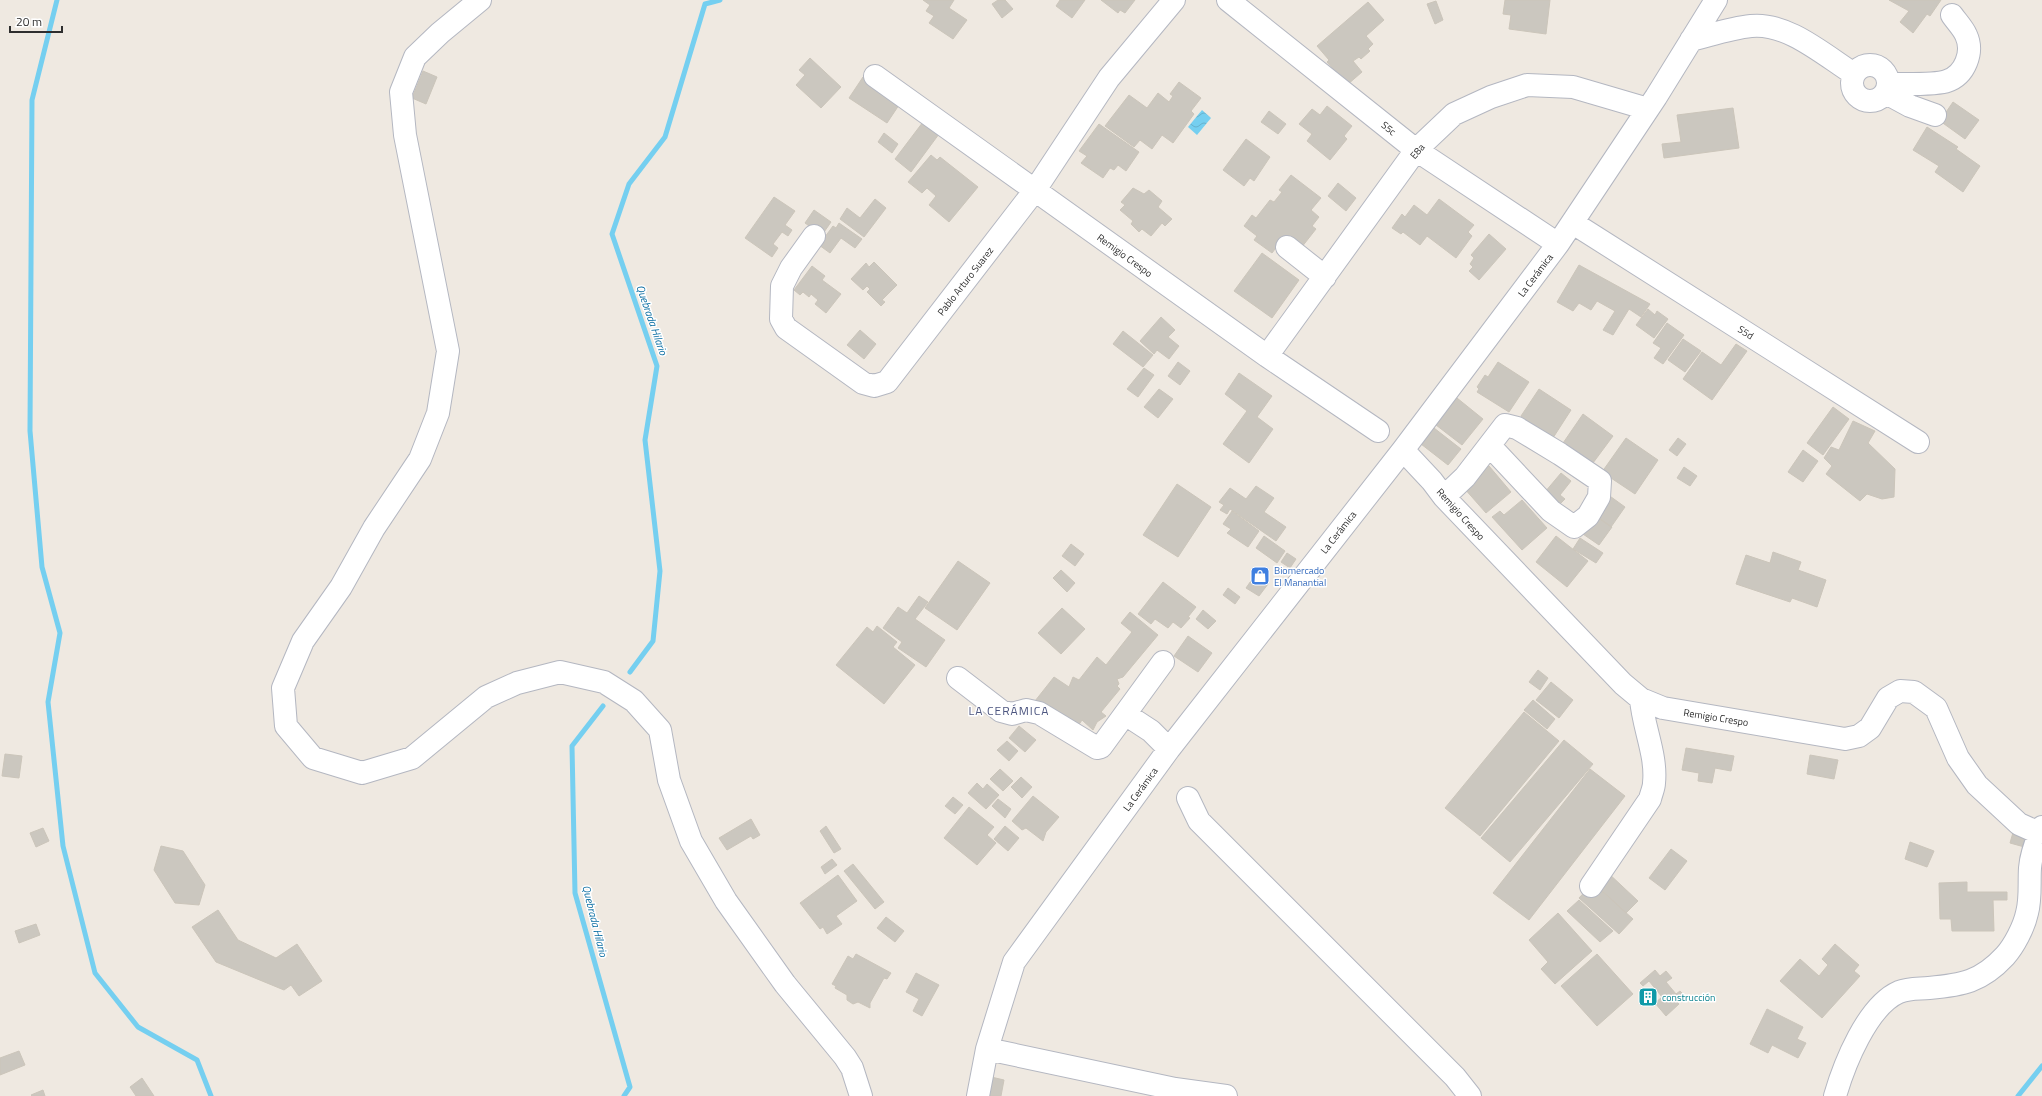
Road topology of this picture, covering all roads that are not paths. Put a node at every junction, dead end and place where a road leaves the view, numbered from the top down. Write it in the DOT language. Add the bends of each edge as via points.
graph roads {
  1 [pos="480,0"];
  2 [pos="1174,0"];
  3 [pos="1228,0"];
  4 [pos="1716,0"];
  5 [pos="1952,15"];
  6 [pos="1691,40"];
  7 [pos="875,76"];
  8 [pos="1887,88"];
  9 [pos="1648,109"];
  10 [pos="1935,115"];
  11 [pos="1416,150"];
  12 [pos="1035,190"];
  13 [pos="1573,223"];
  14 [pos="814,236"];
  15 [pos="1558,244"];
  16 [pos="1287,247"];
  17 [pos="1324,277"];
  18 [pos="1267,356"];
  19 [pos="1378,431"];
  20 [pos="1918,442"];
  21 [pos="1490,446"];
  22 [pos="1403,450"];
  23 [pos="1444,498"];
  24 [pos="1163,662"];
  25 [pos="958,678"];
  26 [pos="1641,699"];
  27 [pos="1125,714"];
  28 [pos="1169,749"];
  29 [pos="1188,798"];
  30 [pos="2041,830"];
  31 [pos="1591,886"];
  32 [pos="987,1049"];
  33 [pos="861,1096"];
  34 [pos="978,1096"];
  35 [pos="1226,1096"];
  36 [pos="1470,1096"];
  37 [pos="1835,1096"];
  1 -- 33 [label="street" via="415,57 401,92 405,135 448,351 438,413 420,459 374,528 341,587 303,641 283,688 286,726 313,758 362,773 412,758 486,697 517,683 560,672 604,682 634,701 660,730 669,780 691,841 726,901 785,984 845,1057 852,1068"];
  2 -- 12 [label="street, Pablo Arturo Suarez" via="1109,78"];
  3 -- 11 [label="street, S5c"];
  4 -- 6 [label="street, La Cerámica"];
  5 -- 8 [label="street" via="1967,36 1969,51 1967,64 1959,75 1947,82"];
  6 -- 8 [label="street" via="1739,28 1769,26 1785,30 1854,74 1852,86 1862,100 1880,99"];
  6 -- 9 [label="street, La Cerámica"];
  7 -- 12 [label="street, Remigio Crespo"];
  8 -- 10 [label="street" via="1910,106"];
  9 -- 11 [label="street, E8a" via="1573,87 1528,85 1491,97 1454,114"];
  9 -- 13 [label="street, La Cerámica"];
  11 -- 15 [label="street, S5c"];
  11 -- 17 [label="street, E8a"];
  12 -- 14 [label="street, Pablo Arturo Suarez" via="887,382 874,386 864,383 786,328 781,319 782,286 791,268"];
  12 -- 18 [label="street, Remigio Crespo"];
  13 -- 15 [label="street, La Cerámica"];
  13 -- 20 [label="street, S5d"];
  15 -- 22 [label="street, La Cerámica"];
  16 -- 17 [label="street"];
  17 -- 18 [label="street, E8a"];
  18 -- 19 [label="street, Remigio Crespo"];
  21 -- 21 [label="street" via="1551,511 1574,527 1588,516 1599,497 1600,481 1517,428 1504,426"];
  21 -- 23 [label="street"];
  22 -- 23 [label="street, Remigio Crespo"];
  22 -- 28 [label="street, La Cerámica"];
  23 -- 26 [label="street, Remigio Crespo" via="1623,684"];
  24 -- 27 [label="street"];
  25 -- 27 [label="street" via="1001,711 1012,714 1026,710 1039,713 1097,748 1101,747"];
  26 -- 30 [label="street, Remigio Crespo" via="1663,708 1846,739 1859,736 1870,728 1888,698 1900,690 1914,692 1936,708 1958,758 1978,785 2019,824"];
  26 -- 31 [label="street" via="1652,758 1654,783 1650,798"];
  27 -- 28 [label="street" via="1152,731"];
  28 -- 32 [label="street, La Cerámica" via="1014,962"];
  29 -- 36 [label="street" via="1199,821 1455,1077"];
  30 -- 37 [label="street" via="2030,867 2027,913 2006,955 1970,982 1911,989 1885,1000 1857,1040 1844,1067"];
  32 -- 34 [label="street, La Cerámica"];
  32 -- 35 [label="street" via="1175,1089"];
}
